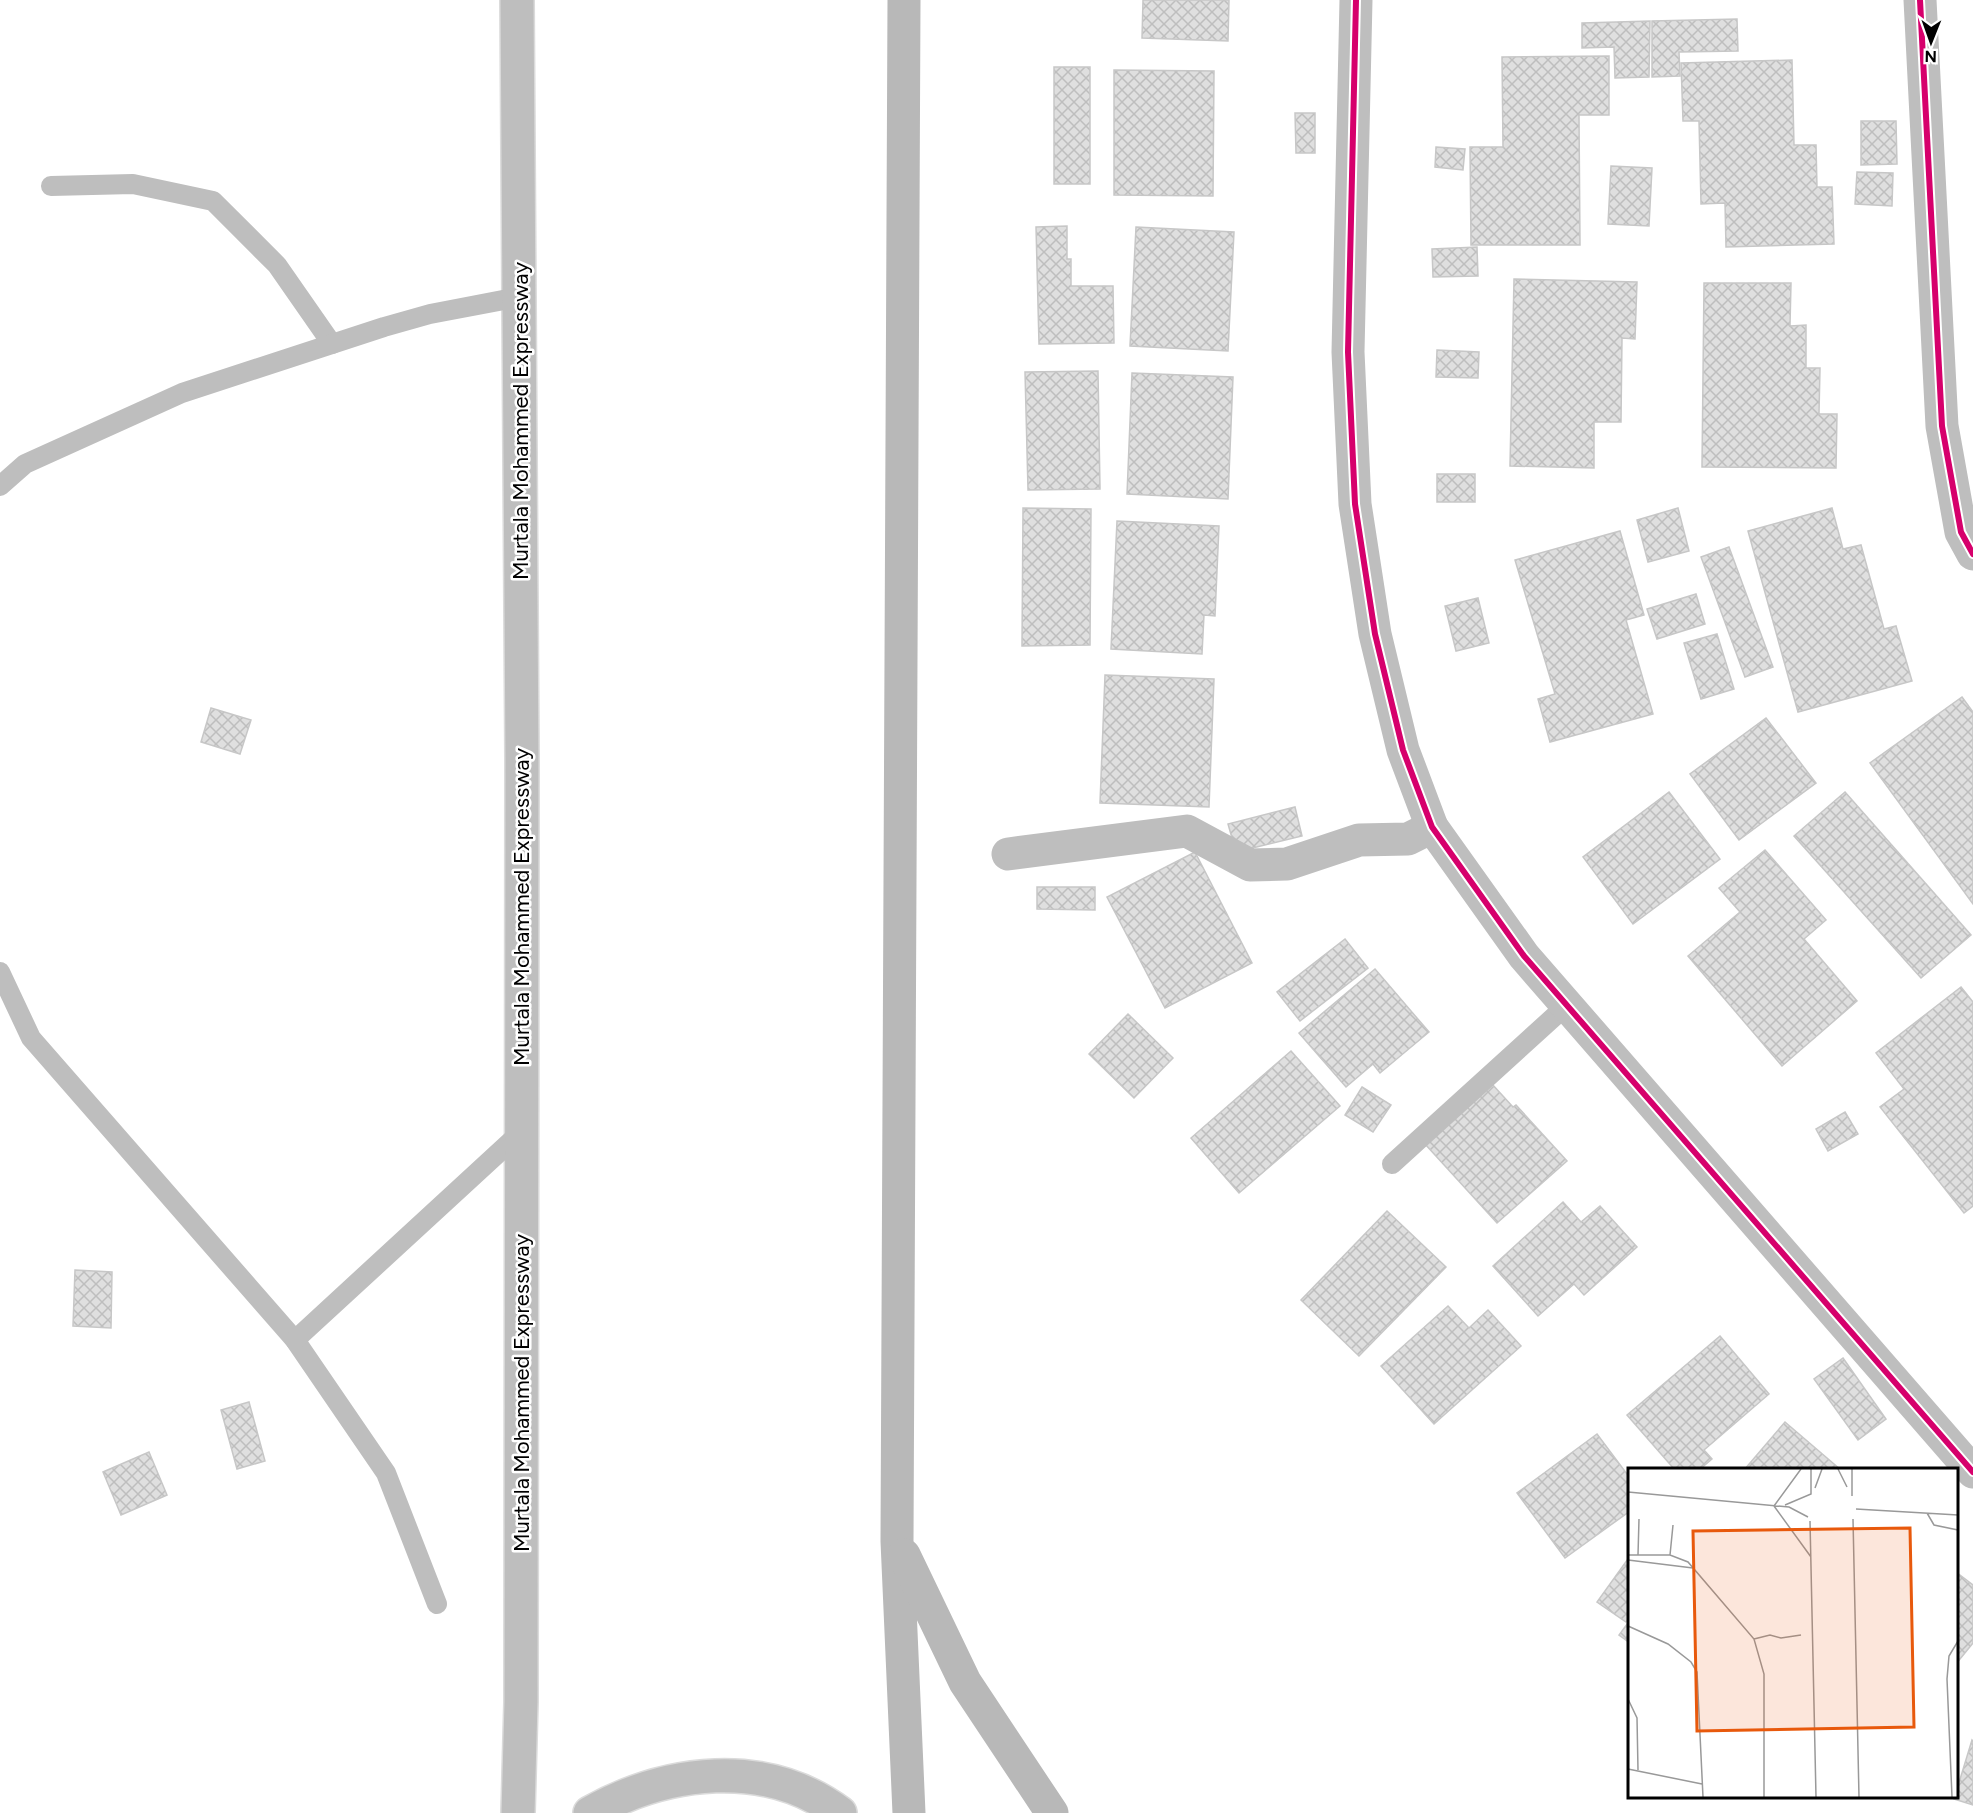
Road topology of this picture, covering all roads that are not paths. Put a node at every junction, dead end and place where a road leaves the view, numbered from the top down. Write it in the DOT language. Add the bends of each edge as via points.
graph roads {
  1 [pos="517,0"];
  2 [pos="904,0"];
  3 [pos="1356,0"];
  4 [pos="1920,0"];
  5 [pos="51,186"];
  6 [pos="519,297"];
  7 [pos="332,344"];
  8 [pos="0,486"];
  9 [pos="1973,554"];
  10 [pos="1432,827"];
  11 [pos="1008,854"];
  12 [pos="0,972"];
  13 [pos="1567,1005"];
  14 [pos="521,1132"];
  15 [pos="1392,1164"];
  16 [pos="295,1340"];
  17 [pos="1964,1467"];
  18 [pos="897,1540"];
  19 [pos="437,1604"];
  20 [pos="518,1813"];
  21 [pos="590,1813"];
  22 [pos="840,1813"];
  23 [pos="909,1813"];
  24 [pos="1052,1813"];
  1 -- 6 [label="main road, Murtala Mohammed Expressway"];
  2 -- 18 [label="main road"];
  3 -- 10 [label="main road" via="1348,352 1355,504 1375,634 1403,750"];
  4 -- 9 [label="main road" via="1942,426 1961,532"];
  5 -- 7 [label="lane" via="133,184 213,201 277,265"];
  6 -- 7 [label="lane" via="430,314"];
  6 -- 14 [label="main road, Murtala Mohammed Expressway"];
  7 -- 8 [label="lane" via="182,393 25,464"];
  10 -- 11 [label="main road" via="1408,839 1359,840 1287,864 1250,865 1187,831"];
  10 -- 13 [label="main road" via="1524,956"];
  12 -- 16 [label="lane" via="31,1038"];
  13 -- 15 [label="lane"];
  13 -- 17 [label="main road"];
  14 -- 16 [label="lane"];
  14 -- 20 [label="main road, Murtala Mohammed Expressway"];
  16 -- 19 [label="lane" via="386,1473"];
  18 -- 23 [label="main road"];
  18 -- 24 [label="main road" via="965,1682"];
  21 -- 22 [label="main road" via="620,1796 656,1783 693,1776 730,1776 767,1781 802,1792"];
}
